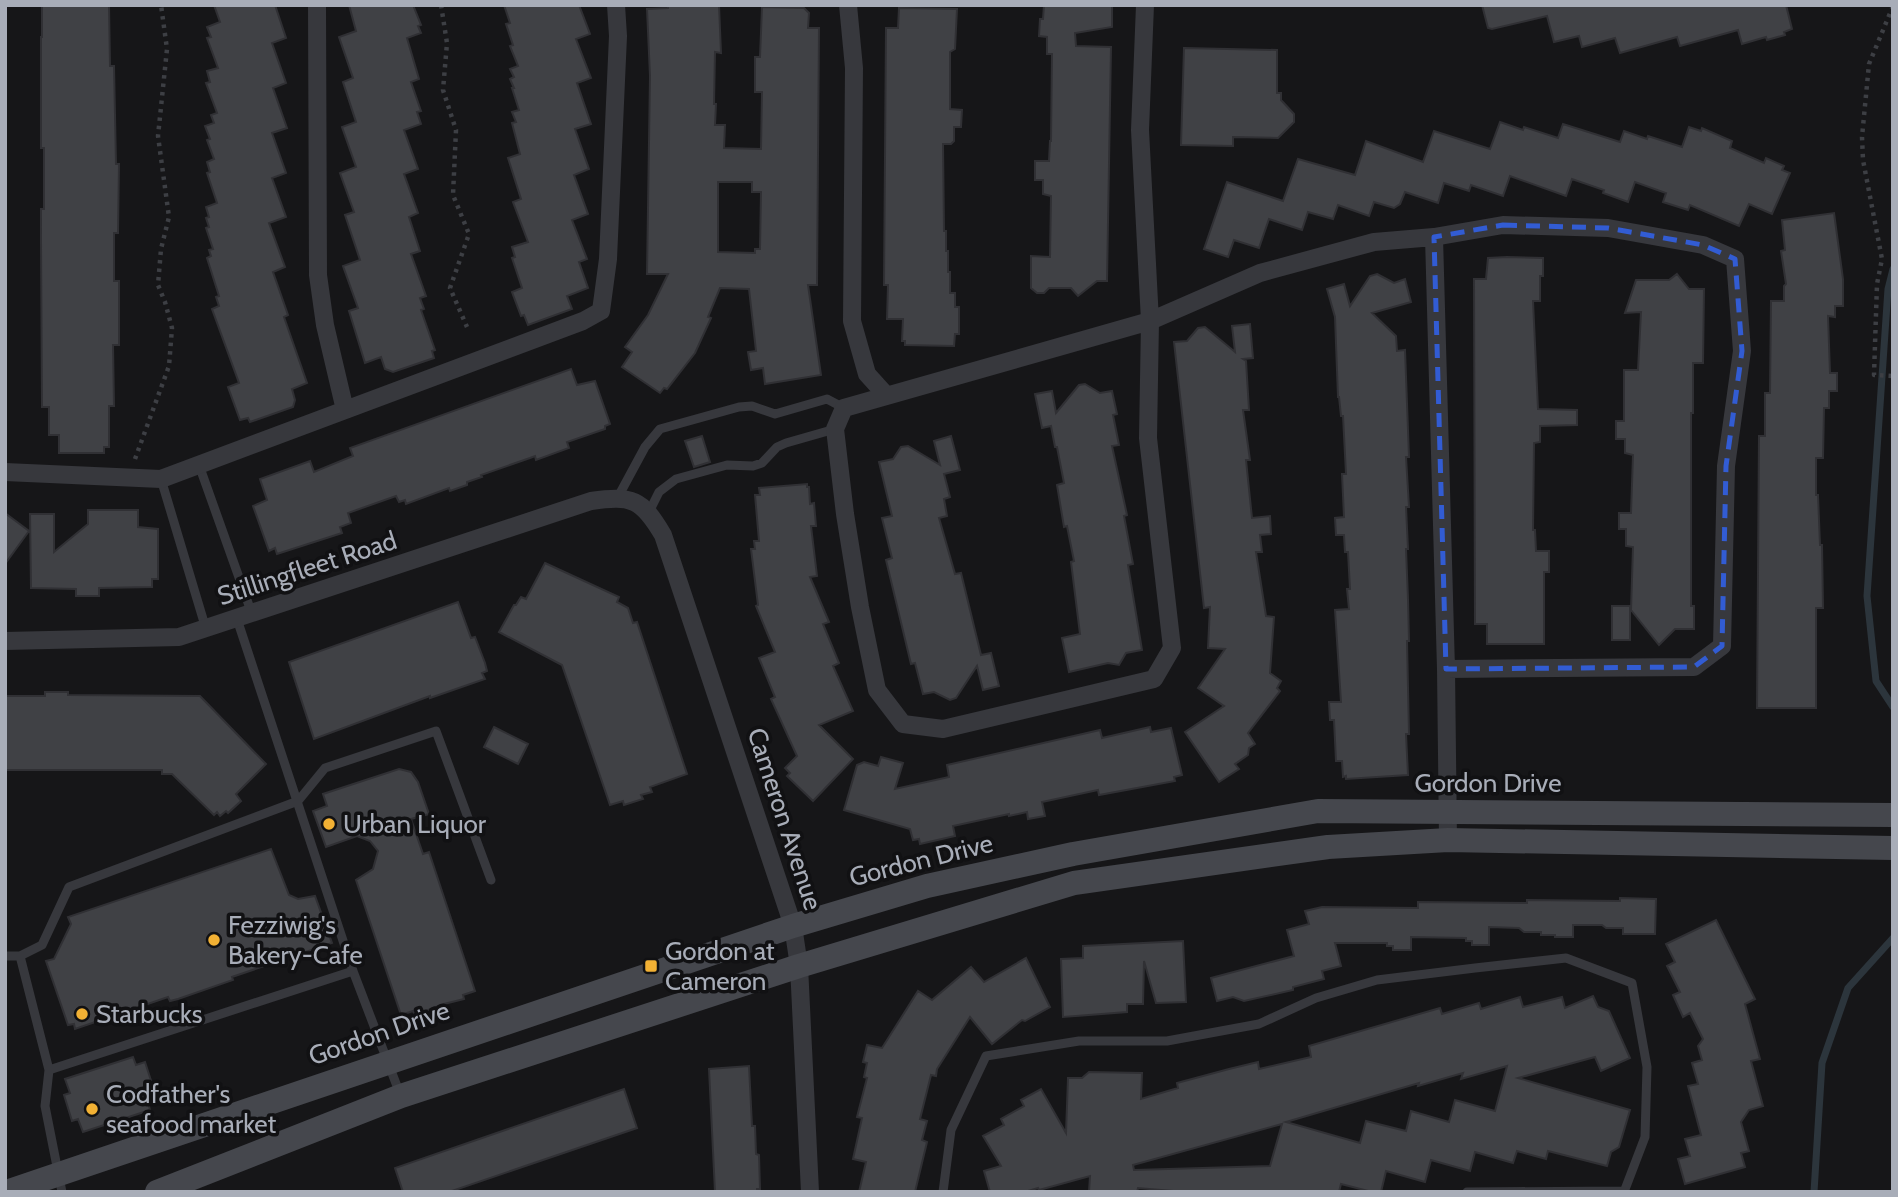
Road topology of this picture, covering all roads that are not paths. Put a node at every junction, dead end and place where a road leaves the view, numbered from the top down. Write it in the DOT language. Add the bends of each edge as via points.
graph roads {
  1 [pos="317,5"];
  2 [pos="617,5"];
  3 [pos="848,5"];
  4 [pos="1145,5"];
  5 [pos="1434,237"];
  6 [pos="1150,321"];
  7 [pos="886,395"];
  8 [pos="844,408"];
  9 [pos="345,410"];
  10 [pos="835,429"];
  11 [pos="199,465"];
  12 [pos="5,472"];
  13 [pos="161,479"];
  14 [pos="618,498"];
  15 [pos="649,512"];
  16 [pos="244,617"];
  17 [pos="206,629"];
  18 [pos="5,642"];
  19 [pos="1446,669"];
  20 [pos="298,801"];
  21 [pos="1446,812"];
  22 [pos="1893,815"];
  23 [pos="1448,839"];
  24 [pos="1893,848"];
  25 [pos="491,880"];
  26 [pos="793,926"];
  27 [pos="5,956"];
  28 [pos="20,956"];
  29 [pos="799,967"];
  30 [pos="353,971"];
  31 [pos="388,1062"];
  32 [pos="49,1070"];
  33 [pos="401,1096"];
  34 [pos="60,1182"];
  35 [pos="1624,1191"];
  36 [pos="6,1192"];
  37 [pos="156,1192"];
  38 [pos="810,1192"];
  39 [pos="943,1192"];
  40 [pos="1467,1192"];
  1 -- 9 [label="street" via="318,275"];
  2 -- 9 [label="street" via="608,260 601,311"];
  3 -- 7 [label="street" via="854,68 852,321 867,374"];
  4 -- 6 [label="street" via="1140,130"];
  5 -- 6 [label="street" via="1374,242 1260,273"];
  5 -- 19 [label="street"];
  5 -- 19 [label="street" via="1503,225 1608,228 1703,245 1735,258 1742,351 1726,466 1722,646 1694,667"];
  6 -- 7 [label="street"];
  6 -- 10 [label="street" via="1148,438 1172,648 1154,679 943,729 903,724 877,690"];
  7 -- 8 [label="street"];
  8 -- 10 [label="street"];
  8 -- 14 [label="lane" via="827,399 775,414 739,407 660,429"];
  9 -- 11 [label="street"];
  10 -- 15 [label="lane" via="777,447 753,466 727,465 677,479 659,492"];
  11 -- 13 [label="street"];
  11 -- 16 [label="lane"];
  12 -- 13 [label="street"];
  13 -- 17 [label="lane"];
  14 -- 15 [label="street"];
  14 -- 16 [label="street, Stillingfleet Road" via="592,501"];
  15 -- 26 [label="street, Cameron Avenue" via="663,535"];
  16 -- 17 [label="street, Stillingfleet Road"];
  16 -- 20 [label="lane"];
  17 -- 18 [label="street, Stillingfleet Road" via="179,637"];
  19 -- 21 [label="street"];
  20 -- 25 [label="lane" via="325,768 436,731"];
  20 -- 28 [label="lane" via="69,887 42,946"];
  20 -- 30 [label="lane"];
  21 -- 22 [label="main road, Gordon Drive"];
  21 -- 23 [label="street"];
  21 -- 26 [label="main road, Gordon Drive" via="1318,811 1073,854 940,883"];
  23 -- 24 [label="main road"];
  23 -- 29 [label="main road" via="1328,847 1074,883"];
  26 -- 29 [label="street, Cameron Avenue"];
  26 -- 31 [label="main road, Gordon Drive"];
  27 -- 28 [label="lane"];
  28 -- 32 [label="lane"];
  29 -- 33 [label="main road"];
  29 -- 38 [label="street, Cameron Avenue"];
  30 -- 31 [label="lane"];
  30 -- 32 [label="lane"];
  31 -- 33 [label="lane"];
  31 -- 34 [label="main road, Gordon Drive"];
  32 -- 34 [label="lane" via="45,1106"];
  33 -- 37 [label="main road"];
  34 -- 36 [label="main road, Gordon Drive"];
  35 -- 39 [label="lane" via="1645,1137 1647,1066 1632,983 1566,958 1377,980 1316,998 1259,1024 1167,1041 1079,1041 986,1056 951,1130"];
  35 -- 40 [label="lane"];
}
